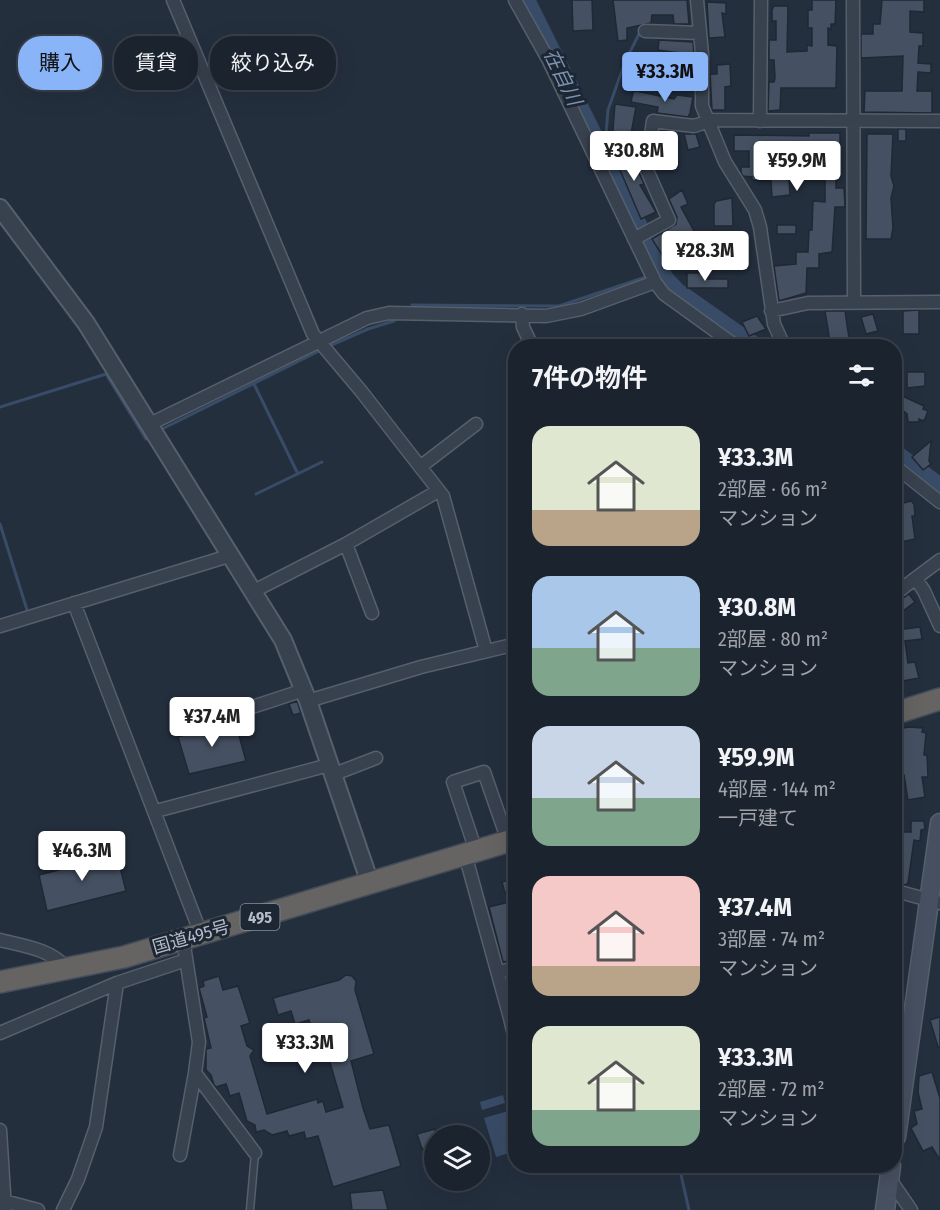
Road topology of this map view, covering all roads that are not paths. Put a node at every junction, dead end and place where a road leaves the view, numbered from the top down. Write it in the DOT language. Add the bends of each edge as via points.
graph roads {
  1 [pos="173,0"];
  2 [pos="515,0"];
  3 [pos="697,0"];
  4 [pos="761,0"];
  5 [pos="853,0"];
  6 [pos="645,31"];
  7 [pos="700,33"];
  8 [pos="760,121"];
  9 [pos="853,121"];
  10 [pos="940,121"];
  11 [pos="707,122"];
  12 [pos="0,208"];
  13 [pos="634,238"];
  14 [pos="655,282"];
  15 [pos="854,302"];
  16 [pos="940,302"];
  17 [pos="771,310"];
  18 [pos="522,314"];
  19 [pos="320,339"];
  20 [pos="529,339"];
  21 [pos="726,339"];
  22 [pos="781,339"];
  23 [pos="150,424"];
  24 [pos="476,424"];
  25 [pos="420,467"];
  26 [pos="902,472"];
  27 [pos="438,491"];
  28 [pos="940,502"];
  29 [pos="346,544"];
  30 [pos="232,555"];
  31 [pos="940,560"];
  32 [pos="916,579"];
  33 [pos="902,584"];
  34 [pos="254,591"];
  35 [pos="74,603"];
  36 [pos="372,613"];
  37 [pos="0,626"];
  38 [pos="940,626"];
  39 [pos="508,646"];
  40 [pos="486,651"];
  41 [pos="306,696"];
  42 [pos="940,699"];
  43 [pos="902,711"];
  44 [pos="231,714"];
  45 [pos="376,758"];
  46 [pos="331,770"];
  47 [pos="156,811"];
  48 [pos="940,823"];
  49 [pos="508,830"];
  50 [pos="940,832"];
  51 [pos="508,841"];
  52 [pos="470,853"];
  53 [pos="370,883"];
  54 [pos="902,893"];
  55 [pos="935,902"];
  56 [pos="192,936"];
  57 [pos="0,940"];
  58 [pos="186,960"];
  59 [pos="67,968"];
  60 [pos="508,970"];
  61 [pos="498,972"];
  62 [pos="0,982"];
  63 [pos="117,983"];
  64 [pos="508,1012"];
  65 [pos="0,1033"];
  66 [pos="195,1073"];
  67 [pos="902,1101"];
  68 [pos="0,1130"];
  69 [pos="255,1153"];
  70 [pos="180,1155"];
  71 [pos="887,1173"];
  72 [pos="889,1173"];
  73 [pos="4,1205"];
  74 [pos="38,1210"];
  75 [pos="63,1210"];
  76 [pos="250,1210"];
  77 [pos="885,1210"];
  78 [pos="911,1210"];
  1 -- 19 [label="street" via="313,334"];
  2 -- 13 [label="street" via="548,59"];
  3 -- 7 [label="street"];
  4 -- 8 [label="street"];
  5 -- 9 [label="street"];
  6 -- 7 [label="street"];
  7 -- 11 [label="street" via="702,106"];
  8 -- 9 [label="street"];
  8 -- 11 [label="street"];
  9 -- 10 [label="street"];
  9 -- 15 [label="street"];
  11 -- 13 [label="street" via="694,126 653,121 646,168 669,220"];
  11 -- 17 [label="street" via="725,162 755,210"];
  12 -- 23 [label="street" via="86,323"];
  13 -- 14 [label="street"];
  14 -- 18 [label="street" via="581,309 546,316"];
  14 -- 21 [label="street" via="664,294"];
  15 -- 16 [label="street"];
  15 -- 17 [label="street" via="808,303"];
  17 -- 22 [label="street"];
  18 -- 19 [label="street" via="389,313 367,318"];
  18 -- 20 [label="street"];
  19 -- 23 [label="street"];
  19 -- 25 [label="street"];
  23 -- 30 [label="street"];
  24 -- 25 [label="street"];
  25 -- 27 [label="street"];
  26 -- 28 [label="street"];
  27 -- 29 [label="street"];
  27 -- 40 [label="street" via="446,505"];
  29 -- 34 [label="street"];
  29 -- 36 [label="street"];
  30 -- 34 [label="street"];
  30 -- 35 [label="street"];
  31 -- 32 [label="street"];
  32 -- 33 [label="street"];
  32 -- 38 [label="street"];
  34 -- 41 [label="street" via="283,640"];
  35 -- 37 [label="street"];
  35 -- 47 [label="street"];
  39 -- 40 [label="street"];
  40 -- 41 [label="street"];
  41 -- 44 [label="street"];
  41 -- 46 [label="street"];
  42 -- 43 [label="highway"];
  45 -- 46 [label="street"];
  46 -- 47 [label="street"];
  46 -- 53 [label="street"];
  47 -- 56 [label="street"];
  48 -- 50 [label="main road"];
  49 -- 52 [label="street" via="484,772 453,782"];
  50 -- 55 [label="main road"];
  51 -- 52 [label="highway, 国道495号 / 495"];
  52 -- 53 [label="highway, 国道495号 / 495"];
  52 -- 61 [label="street"];
  53 -- 56 [label="highway, 国道495号 / 495"];
  54 -- 55 [label="street"];
  55 -- 67 [label="main road"];
  56 -- 58 [label="street"];
  56 -- 59 [label="highway, 国道495号 / 495" via="124,957"];
  57 -- 59 [label="street" via="48,952"];
  58 -- 63 [label="street"];
  58 -- 66 [label="street" via="199,1042"];
  59 -- 62 [label="highway, 国道495号 / 495"];
  60 -- 61 [label="street"];
  61 -- 64 [label="street"];
  63 -- 65 [label="street"];
  63 -- 75 [label="street" via="96,1127"];
  66 -- 69 [label="street"];
  66 -- 70 [label="street"];
  68 -- 73 [label="street"];
  69 -- 76 [label="lane"];
  71 -- 77 [label="main road"];
  72 -- 78 [label="street"];
  73 -- 74 [label="street"];
}
